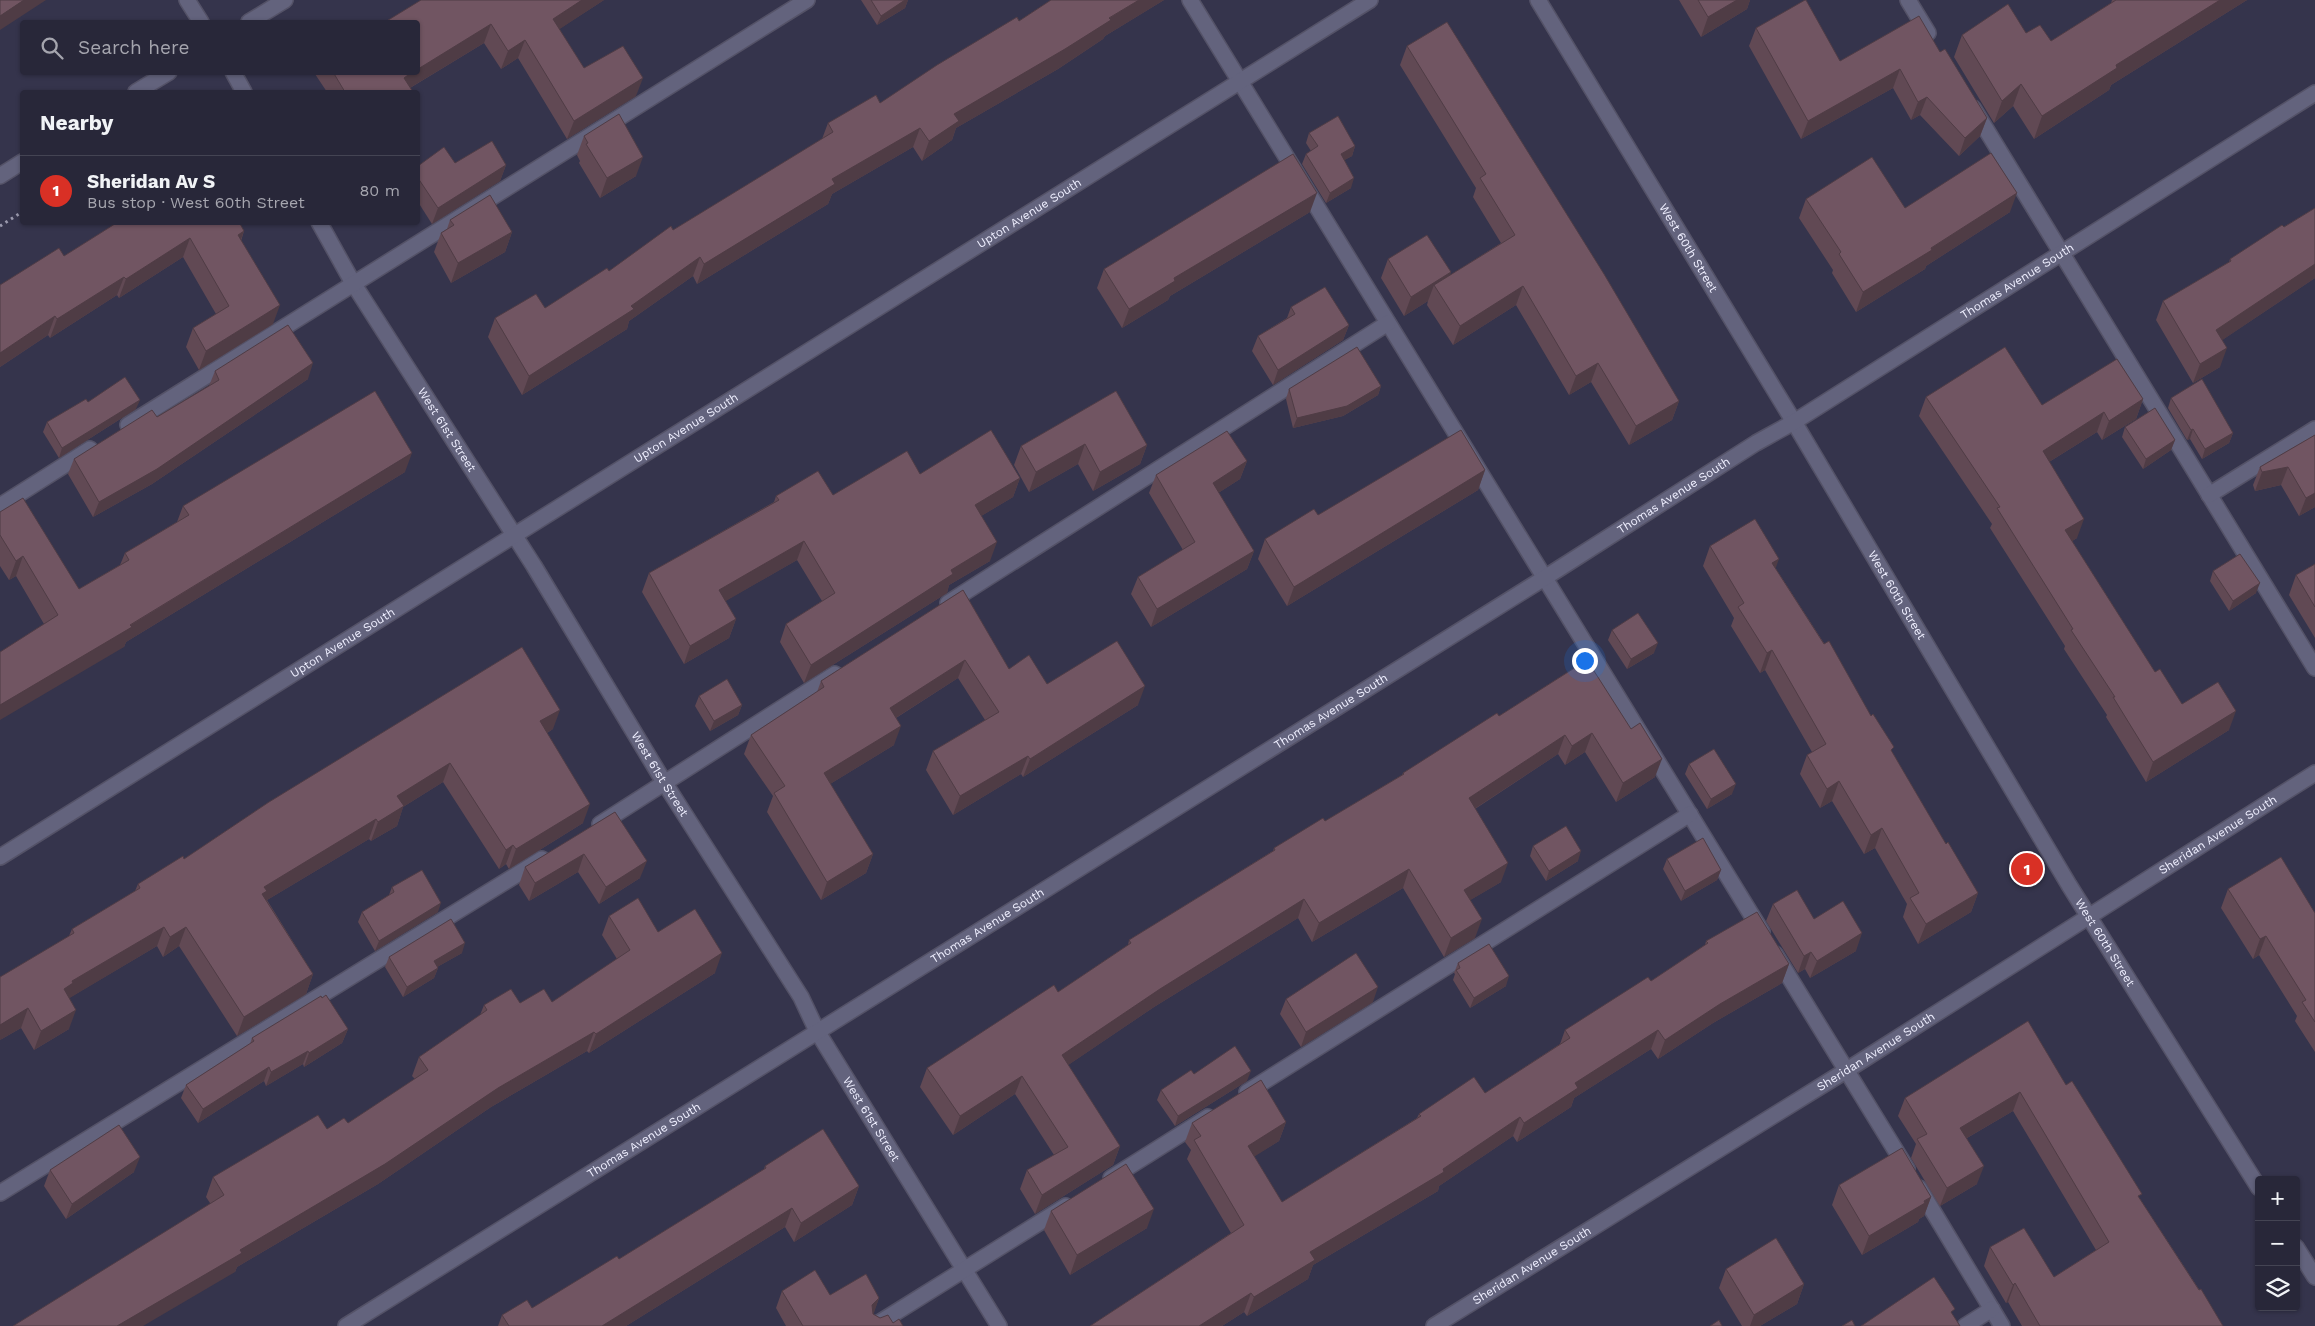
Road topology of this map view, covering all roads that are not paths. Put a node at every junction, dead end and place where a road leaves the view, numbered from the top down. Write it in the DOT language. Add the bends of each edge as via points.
graph roads {
  1 [pos="187,0"];
  2 [pos="285,0"];
  3 [pos="807,0"];
  4 [pos="1190,0"];
  5 [pos="1370,0"];
  6 [pos="1538,0"];
  7 [pos="1909,0"];
  8 [pos="200,20"];
  9 [pos="252,20"];
  10 [pos="1934,43"];
  11 [pos="164,75"];
  12 [pos="235,75"];
  13 [pos="1240,84"];
  14 [pos="139,90"];
  15 [pos="243,90"];
  16 [pos="2315,93"];
  17 [pos="1964,94"];
  18 [pos="20,163"];
  19 [pos="0,176"];
  20 [pos="321,225"];
  21 [pos="2060,252"];
  22 [pos="353,283"];
  23 [pos="1388,323"];
  24 [pos="1794,422"];
  25 [pos="2315,429"];
  26 [pos="118,431"];
  27 [pos="101,442"];
  28 [pos="2209,495"];
  29 [pos="0,506"];
  30 [pos="514,536"];
  31 [pos="1546,577"];
  32 [pos="933,612"];
  33 [pos="848,666"];
  34 [pos="2315,668"];
  35 [pos="2315,773"];
  36 [pos="664,782"];
  37 [pos="1690,814"];
  38 [pos="585,833"];
  39 [pos="551,854"];
  40 [pos="0,857"];
  41 [pos="2088,915"];
  42 [pos="817,1031"];
  43 [pos="1847,1070"];
  44 [pos="1235,1099"];
  45 [pos="1218,1110"];
  46 [pos="2255,1182"];
  47 [pos="1101,1184"];
  48 [pos="0,1193"];
  49 [pos="1076,1200"];
  50 [pos="2300,1254"];
  51 [pos="966,1270"];
  52 [pos="2315,1277"];
  53 [pos="1992,1309"];
  54 [pos="346,1326"];
  55 [pos="874,1326"];
  56 [pos="999,1326"];
  57 [pos="1434,1326"];
  58 [pos="1965,1326"];
  59 [pos="2002,1326"];
  1 -- 8 [label="street"];
  2 -- 9 [label="street"];
  3 -- 22 [label="street"];
  4 -- 13 [label="street"];
  5 -- 13 [label="street, Upton Avenue South"];
  6 -- 24 [label="street, West 60th Street"];
  7 -- 10 [label="street"];
  11 -- 14 [label="street"];
  12 -- 15 [label="street"];
  13 -- 23 [label="street"];
  13 -- 30 [label="street, Upton Avenue South"];
  16 -- 21 [label="street, Thomas Avenue South"];
  17 -- 21 [label="street"];
  18 -- 19 [label="street"];
  20 -- 22 [label="street, West 61st Street"];
  21 -- 24 [label="street, Thomas Avenue South"];
  21 -- 28 [label="street"];
  22 -- 26 [label="street"];
  22 -- 30 [label="street, West 61st Street"];
  23 -- 31 [label="street"];
  23 -- 32 [label="street"];
  24 -- 31 [label="street, Thomas Avenue South" via="1756,442"];
  24 -- 41 [label="street, West 60th Street"];
  25 -- 28 [label="street"];
  27 -- 29 [label="street"];
  28 -- 34 [label="street"];
  30 -- 36 [label="street, West 61st Street"];
  30 -- 40 [label="street, Upton Avenue South"];
  31 -- 37 [label="street"];
  31 -- 42 [label="street, Thomas Avenue South"];
  33 -- 36 [label="street"];
  35 -- 41 [label="street, Sheridan Avenue South"];
  36 -- 38 [label="street"];
  36 -- 42 [label="street, West 61st Street" via="801,997"];
  37 -- 43 [label="street"];
  37 -- 44 [label="street"];
  39 -- 48 [label="street"];
  41 -- 43 [label="street, Sheridan Avenue South"];
  41 -- 46 [label="street, West 60th Street"];
  42 -- 51 [label="street, West 61st Street"];
  42 -- 54 [label="street, Thomas Avenue South"];
  43 -- 53 [label="street"];
  43 -- 57 [label="street, Sheridan Avenue South"];
  45 -- 47 [label="street"];
  49 -- 51 [label="street"];
  50 -- 52 [label="street"];
  51 -- 55 [label="street"];
  51 -- 56 [label="street, West 61st Street"];
  53 -- 58 [label="street"];
  53 -- 59 [label="street"];
}
